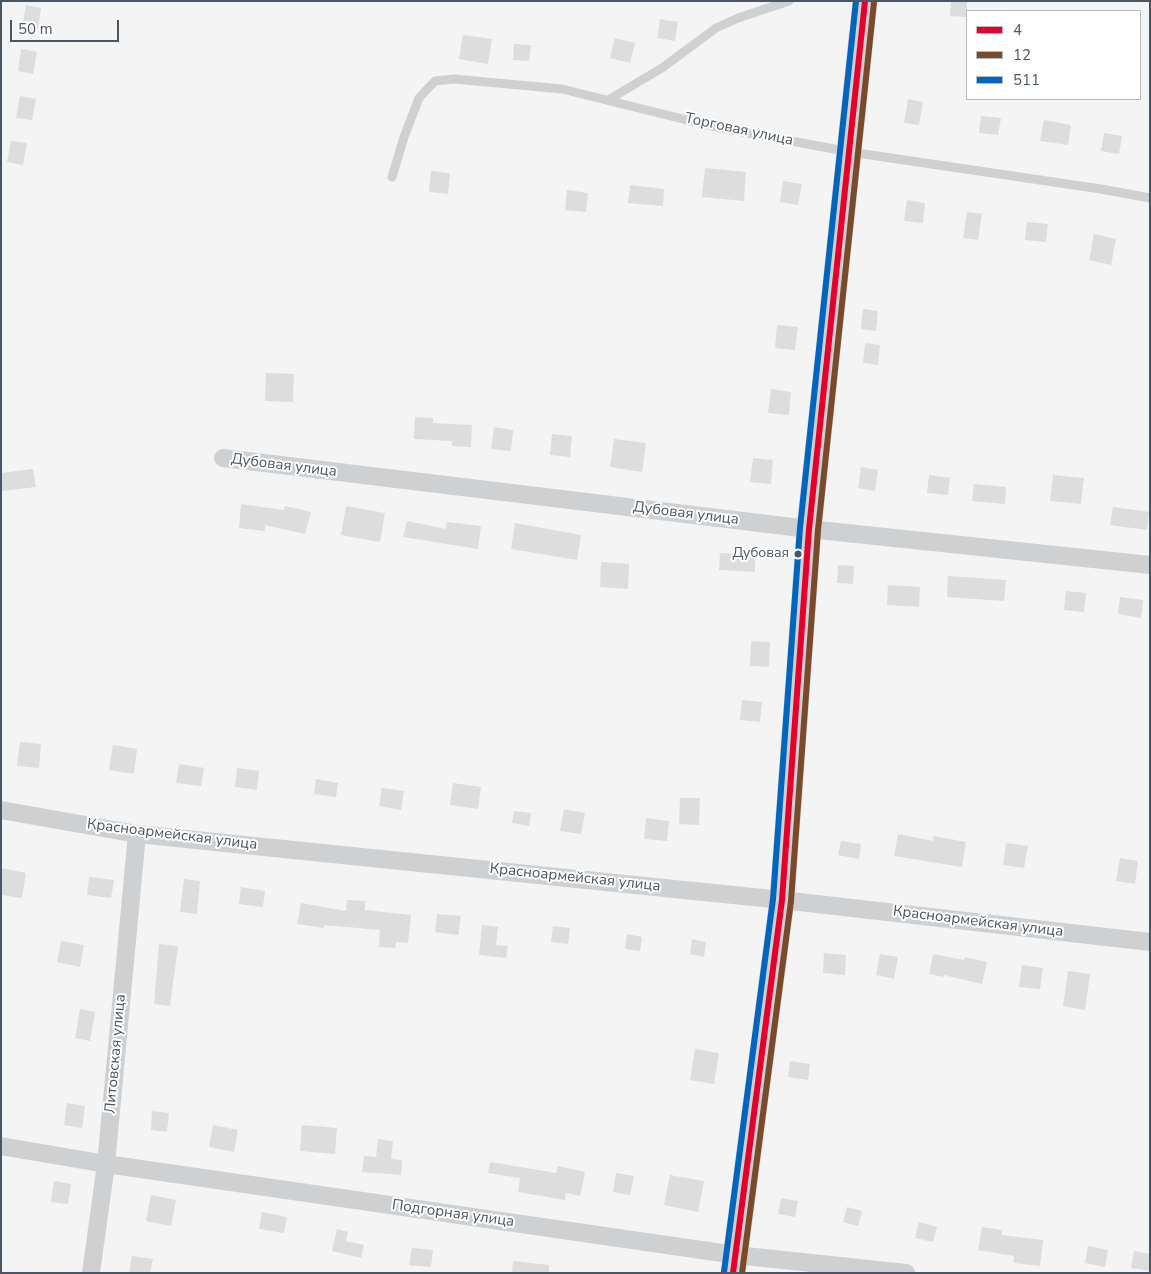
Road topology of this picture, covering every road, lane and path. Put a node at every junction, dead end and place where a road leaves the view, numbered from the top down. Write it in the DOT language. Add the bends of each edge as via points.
graph roads {
  1 [pos="789,1"];
  2 [pos="865,1"];
  3 [pos="608,100"];
  4 [pos="850,152"];
  5 [pos="392,178"];
  6 [pos="1150,198"];
  7 [pos="223,458"];
  8 [pos="809,529"];
  9 [pos="1150,565"];
  10 [pos="1,810"];
  11 [pos="137,834"];
  12 [pos="782,900"];
  13 [pos="1150,942"];
  14 [pos="1,1146"];
  15 [pos="106,1164"];
  16 [pos="735,1264"];
  17 [pos="91,1273"];
  18 [pos="906,1273"];
  1 -- 3 [label="lane" via="716,28 662,68"];
  2 -- 4 [label="main road"];
  3 -- 4 [label="lane, Торговая улица" via="711,126"];
  3 -- 5 [label="lane, Торговая улица" via="562,89 454,79 435,81 419,98"];
  4 -- 6 [label="lane, Торговая улица"];
  4 -- 8 [label="main road"];
  7 -- 8 [label="street, Дубовая улица"];
  8 -- 9 [label="street, Дубовая улица"];
  8 -- 12 [label="main road"];
  10 -- 11 [label="street, Красноармейская улица"];
  11 -- 12 [label="street, Красноармейская улица"];
  11 -- 15 [label="street, Литовская улица"];
  12 -- 13 [label="street, Красноармейская улица"];
  12 -- 16 [label="main road"];
  14 -- 15 [label="street, Подгорная улица"];
  15 -- 16 [label="street, Подгорная улица"];
  15 -- 17 [label="street, Литовская улица"];
  16 -- 18 [label="street, Подгорная улица"];
}
